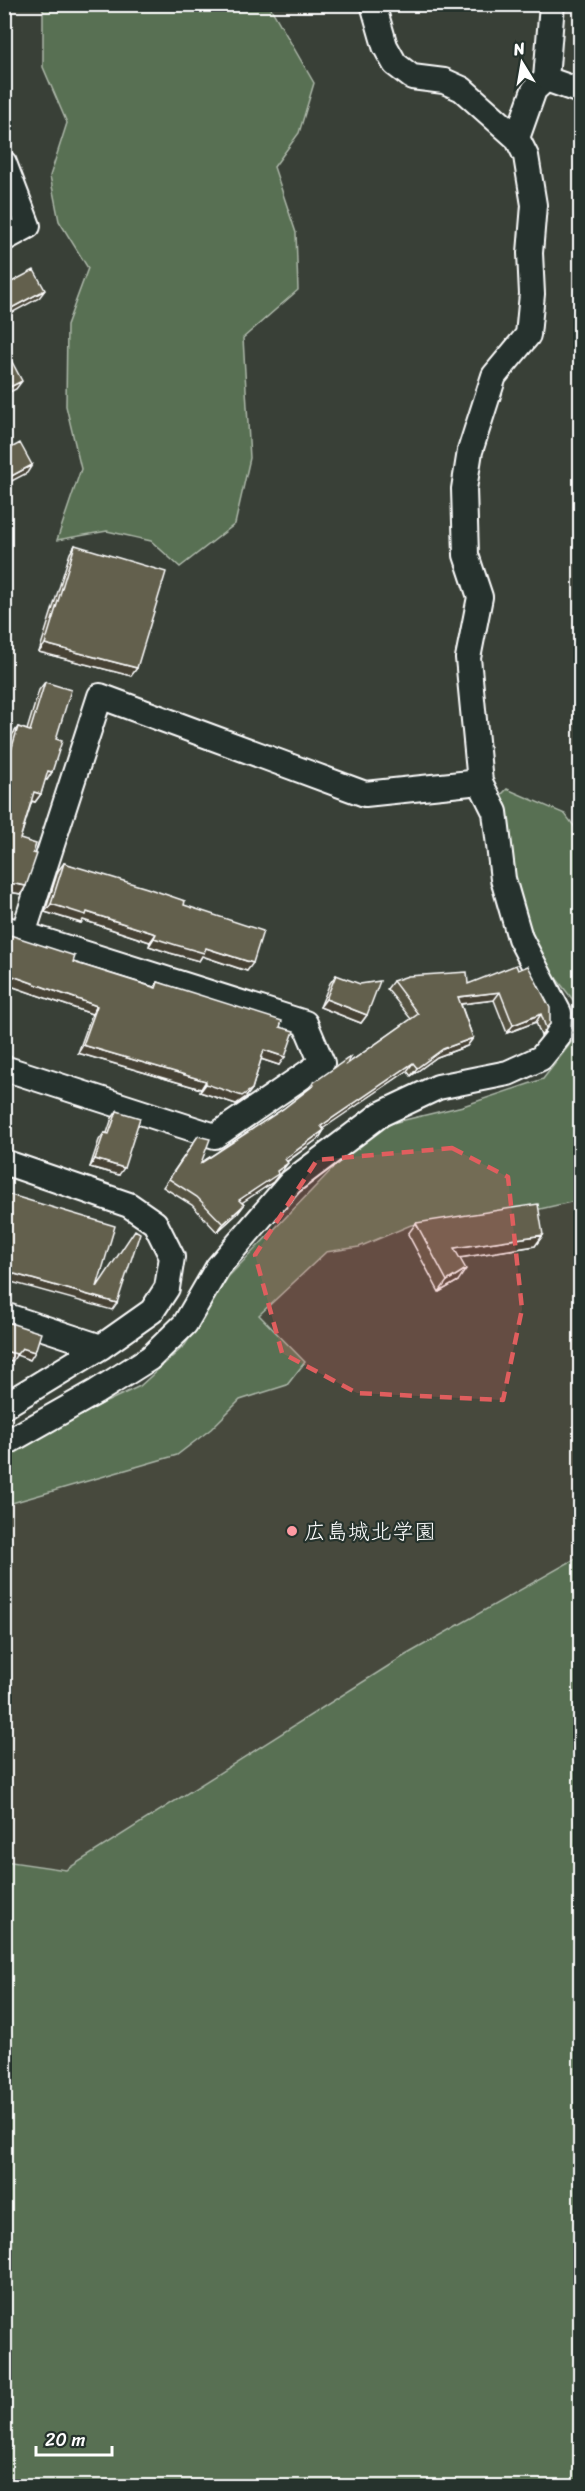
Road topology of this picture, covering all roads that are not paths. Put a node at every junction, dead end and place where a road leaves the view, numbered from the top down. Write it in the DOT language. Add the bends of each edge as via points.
graph roads {
  1 [pos="373,4"];
  2 [pos="552,4"];
  3 [pos="546,80"];
  4 [pos="580,91"];
  5 [pos="517,138"];
  6 [pos="4,163"];
  7 [pos="4,239"];
  8 [pos="480,782"];
  9 [pos="14,931"];
  10 [pos="4,1068"];
  11 [pos="4,1162"];
  12 [pos="4,1315"];
  13 [pos="101,1347"];
  14 [pos="4,1406"];
  15 [pos="4,1444"];
  1 -- 5 [label="street" via="385,46 395,64 412,76 444,81 462,89"];
  2 -- 3 [label="street"];
  3 -- 4 [label="street"];
  3 -- 5 [label="street" via="534,90"];
  5 -- 8 [label="street" via="526,156 534,205 528,335 494,376 470,451 464,489 465,555 480,597 468,658"];
  6 -- 7 [label="street" via="28,226"];
  8 -- 9 [label="street" via="364,794 100,696"];
  8 -- 15 [label="street" via="495,812 503,879 520,938 559,1013 558,1037 541,1058 508,1074 438,1087 381,1114 291,1182 218,1267 186,1324 150,1358"];
  9 -- 10 [label="street" via="305,1023 322,1063 215,1137"];
  11 -- 13 [label="street" via="129,1205 155,1223 172,1257 167,1288 152,1311"];
  12 -- 13 [label="street"];
  13 -- 14 [label="street"];
}
